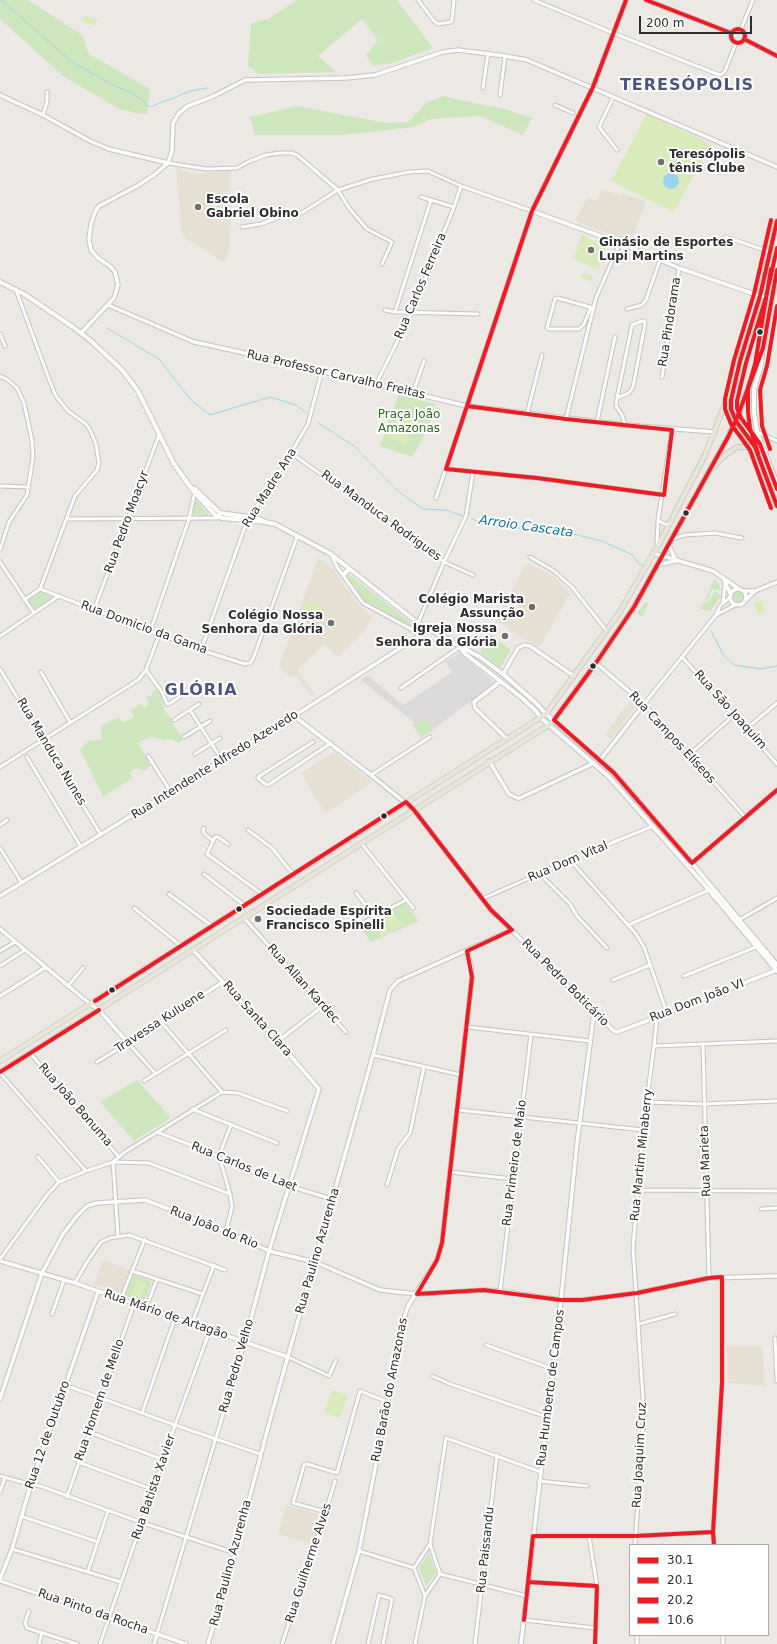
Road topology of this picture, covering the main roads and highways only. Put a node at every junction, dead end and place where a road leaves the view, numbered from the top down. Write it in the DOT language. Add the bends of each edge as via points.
graph roads {
  1 [pos="777,221"];
  2 [pos="777,270"];
  3 [pos="0,282"];
  4 [pos="763,348"];
  5 [pos="740,361"];
  6 [pos="758,454"];
  7 [pos="709,473"];
  8 [pos="777,484"];
  9 [pos="194,490"];
  10 [pos="777,506"];
  11 [pos="232,515"];
  12 [pos="218,518"];
  13 [pos="248,519"];
  14 [pos="349,569"];
  15 [pos="342,575"];
  16 [pos="418,623"];
  17 [pos="411,629"];
  18 [pos="460,646"];
  19 [pos="546,714"];
  20 [pos="541,718"];
  21 [pos="554,720"];
  22 [pos="549,725"];
  23 [pos="690,864"];
  24 [pos="737,920"];
  25 [pos="777,965"];
  26 [pos="777,970"];
  27 [pos="2,1060"];
  28 [pos="0,1073"];
  1 -- 5 [label="main road" via="760,296"];
  2 -- 4 [label="main road"];
  3 -- 9 [label="main road" via="81,333 122,370 138,391 174,464"];
  4 -- 7 [label="main road" via="737,418"];
  4 -- 8 [label="main road" via="754,389 754,412 757,432"];
  5 -- 6 [label="main road, bridge" via="731,409"];
  5 -- 19 [label="main road" via="715,432 658,546 626,601"];
  6 -- 7 [label="main road" via="749,447 737,447 724,456"];
  6 -- 10 [label="main road"];
  7 -- 21 [label="main road" via="634,607"];
  9 -- 11 [label="main road" via="220,513"];
  9 -- 12 [label="main road"];
  11 -- 12 [label="main road"];
  11 -- 13 [label="main road"];
  12 -- 13 [label="main road"];
  13 -- 14 [label="main road" via="275,524 331,554"];
  14 -- 15 [label="main road"];
  14 -- 16 [label="main road"];
  16 -- 17 [label="main road"];
  16 -- 18 [label="main road"];
  18 -- 19 [label="main road" via="503,674"];
  18 -- 20 [label="main road" via="464,653 501,681"];
  19 -- 20 [label="main road"];
  19 -- 21 [label="main road"];
  20 -- 22 [label="main road"];
  20 -- 27 [label="main road"];
  21 -- 22 [label="main road"];
  21 -- 23 [label="main road" via="621,782"];
  22 -- 23 [label="main road" via="594,763"];
  22 -- 28 [label="main road"];
  23 -- 24 [label="main road"];
  23 -- 24 [label="main road" via="709,890"];
  24 -- 25 [label="main road"];
  24 -- 26 [label="main road" via="756,947"];
}
